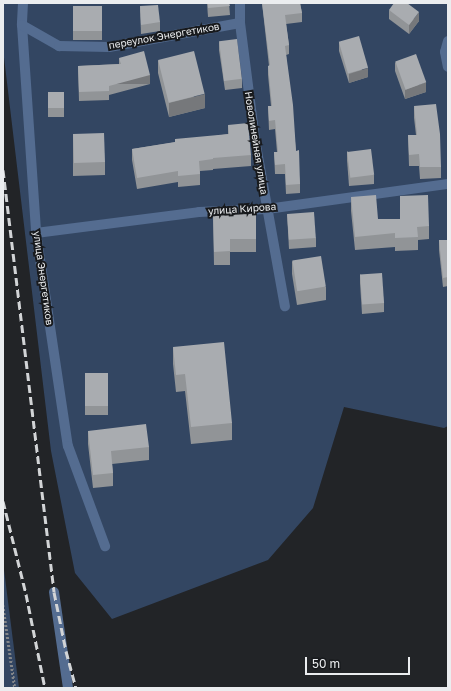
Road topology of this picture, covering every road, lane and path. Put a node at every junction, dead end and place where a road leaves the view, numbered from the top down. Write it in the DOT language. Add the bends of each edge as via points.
graph roads {
  1 [pos="23,3"];
  2 [pos="240,3"];
  3 [pos="240,23"];
  4 [pos="22,25"];
  5 [pos="448,40"];
  6 [pos="448,67"];
  7 [pos="448,184"];
  8 [pos="266,209"];
  9 [pos="36,233"];
  10 [pos="285,306"];
  11 [pos="106,546"];
  12 [pos="54,592"];
  13 [pos="3,605"];
  14 [pos="15,688"];
  15 [pos="68,688"];
  1 -- 4 [label="street, улица Энергетиков"];
  2 -- 3 [label="street, Новолинейная улица"];
  3 -- 4 [label="street, переулок Энергетиков" via="109,47 59,46"];
  3 -- 8 [label="street, Новолинейная улица" via="254,140"];
  4 -- 9 [label="street, улица Энергетиков"];
  5 -- 6 [label="street" via="445,52"];
  7 -- 8 [label="street, улица Кирова"];
  8 -- 9 [label="street, улица Кирова" via="199,212"];
  8 -- 10 [label="street, Новолинейная улица"];
  9 -- 11 [label="street, улица Энергетиков" via="68,446"];
  12 -- 15 [label="street"];
  13 -- 14 [label="path"];
}
